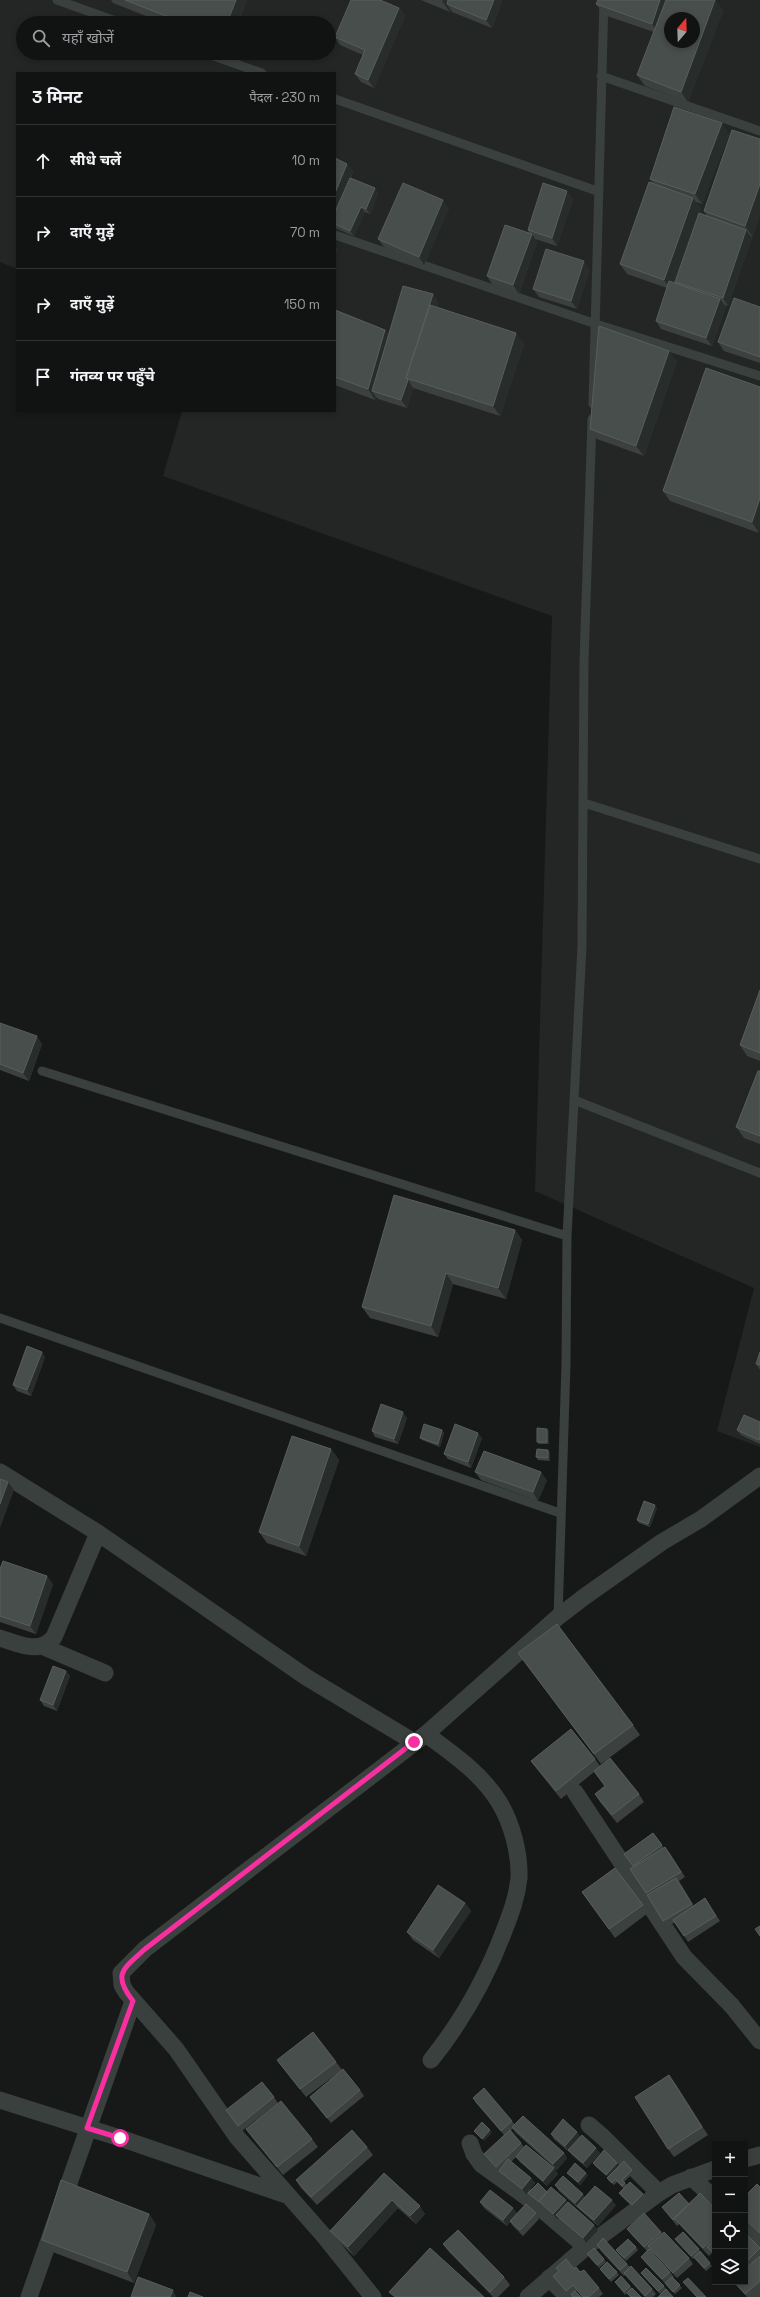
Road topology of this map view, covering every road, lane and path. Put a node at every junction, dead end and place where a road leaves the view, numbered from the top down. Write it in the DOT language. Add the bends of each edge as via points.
graph roads {
  1 [pos="57,0"];
  2 [pos="604,0"];
  3 [pos="102,16"];
  4 [pos="225,60"];
  5 [pos="259,72"];
  6 [pos="601,76"];
  7 [pos="336,99"];
  8 [pos="760,131"];
  9 [pos="597,192"];
  10 [pos="336,235"];
  11 [pos="596,324"];
  12 [pos="760,376"];
  13 [pos="584,803"];
  14 [pos="760,859"];
  15 [pos="42,1071"];
  16 [pos="574,1100"];
  17 [pos="760,1173"];
  18 [pos="567,1236"];
  19 [pos="0,1318"];
  20 [pos="0,1472"];
  21 [pos="760,1476"];
  22 [pos="560,1514"];
  23 [pos="98,1534"];
  24 [pos="558,1617"];
  25 [pos="0,1638"];
  26 [pos="44,1646"];
  27 [pos="105,1673"];
  28 [pos="420,1738"];
  29 [pos="575,1792"];
  30 [pos="133,2001"];
  31 [pos="760,2041"];
  32 [pos="431,2060"];
  33 [pos="0,2100"];
  34 [pos="589,2125"];
  35 [pos="87,2128"];
  36 [pos="470,2143"];
  37 [pos="760,2155"];
  38 [pos="748,2158"];
  39 [pos="712,2170"];
  40 [pos="691,2177"];
  41 [pos="660,2193"];
  42 [pos="287,2196"];
  43 [pos="712,2196"];
  44 [pos="748,2229"];
  45 [pos="760,2240"];
  46 [pos="586,2247"];
  47 [pos="549,2278"];
  48 [pos="29,2297"];
  49 [pos="373,2297"];
  50 [pos="528,2297"];
  51 [pos="568,2297"];
  1 -- 3 [label="lane"];
  2 -- 6 [label="lane"];
  4 -- 5 [label="lane"];
  6 -- 8 [label="lane"];
  6 -- 9 [label="lane"];
  7 -- 9 [label="lane"];
  9 -- 11 [label="lane"];
  10 -- 11 [label="lane"];
  11 -- 12 [label="lane"];
  11 -- 13 [label="lane" via="584,662"];
  13 -- 14 [label="lane"];
  13 -- 16 [label="lane" via="582,946"];
  15 -- 18 [label="lane"];
  16 -- 17 [label="lane"];
  16 -- 18 [label="lane"];
  18 -- 22 [label="lane" via="565,1423"];
  19 -- 22 [label="lane"];
  20 -- 23 [label="street"];
  21 -- 24 [label="street"];
  22 -- 24 [label="lane"];
  23 -- 26 [label="street" via="54,1637"];
  23 -- 28 [label="street" via="306,1677"];
  24 -- 28 [label="street"];
  25 -- 26 [label="street" via="31,1647"];
  26 -- 27 [label="street"];
  28 -- 30 [label="street" via="145,1949 121,1973 122,1985"];
  28 -- 32 [label="street" via="464,1763 499,1802 510,1827 518,1862 516,1897 493,1959 470,2006"];
  29 -- 31 [label="street" via="684,1957 732,2006"];
  30 -- 35 [label="street"];
  30 -- 42 [label="street" via="176,2049 237,2137"];
  33 -- 35 [label="street"];
  34 -- 41 [label="street"];
  35 -- 42 [label="street"];
  35 -- 48 [label="street"];
  36 -- 46 [label="street" via="481,2164 532,2201"];
  37 -- 38 [label="street"];
  39 -- 40 [label="street"];
  40 -- 41 [label="street"];
  40 -- 43 [label="street"];
  41 -- 46 [label="street"];
  42 -- 49 [label="street"];
  44 -- 45 [label="street"];
  46 -- 47 [label="street"];
  47 -- 50 [label="street"];
  47 -- 51 [label="street"];
}
